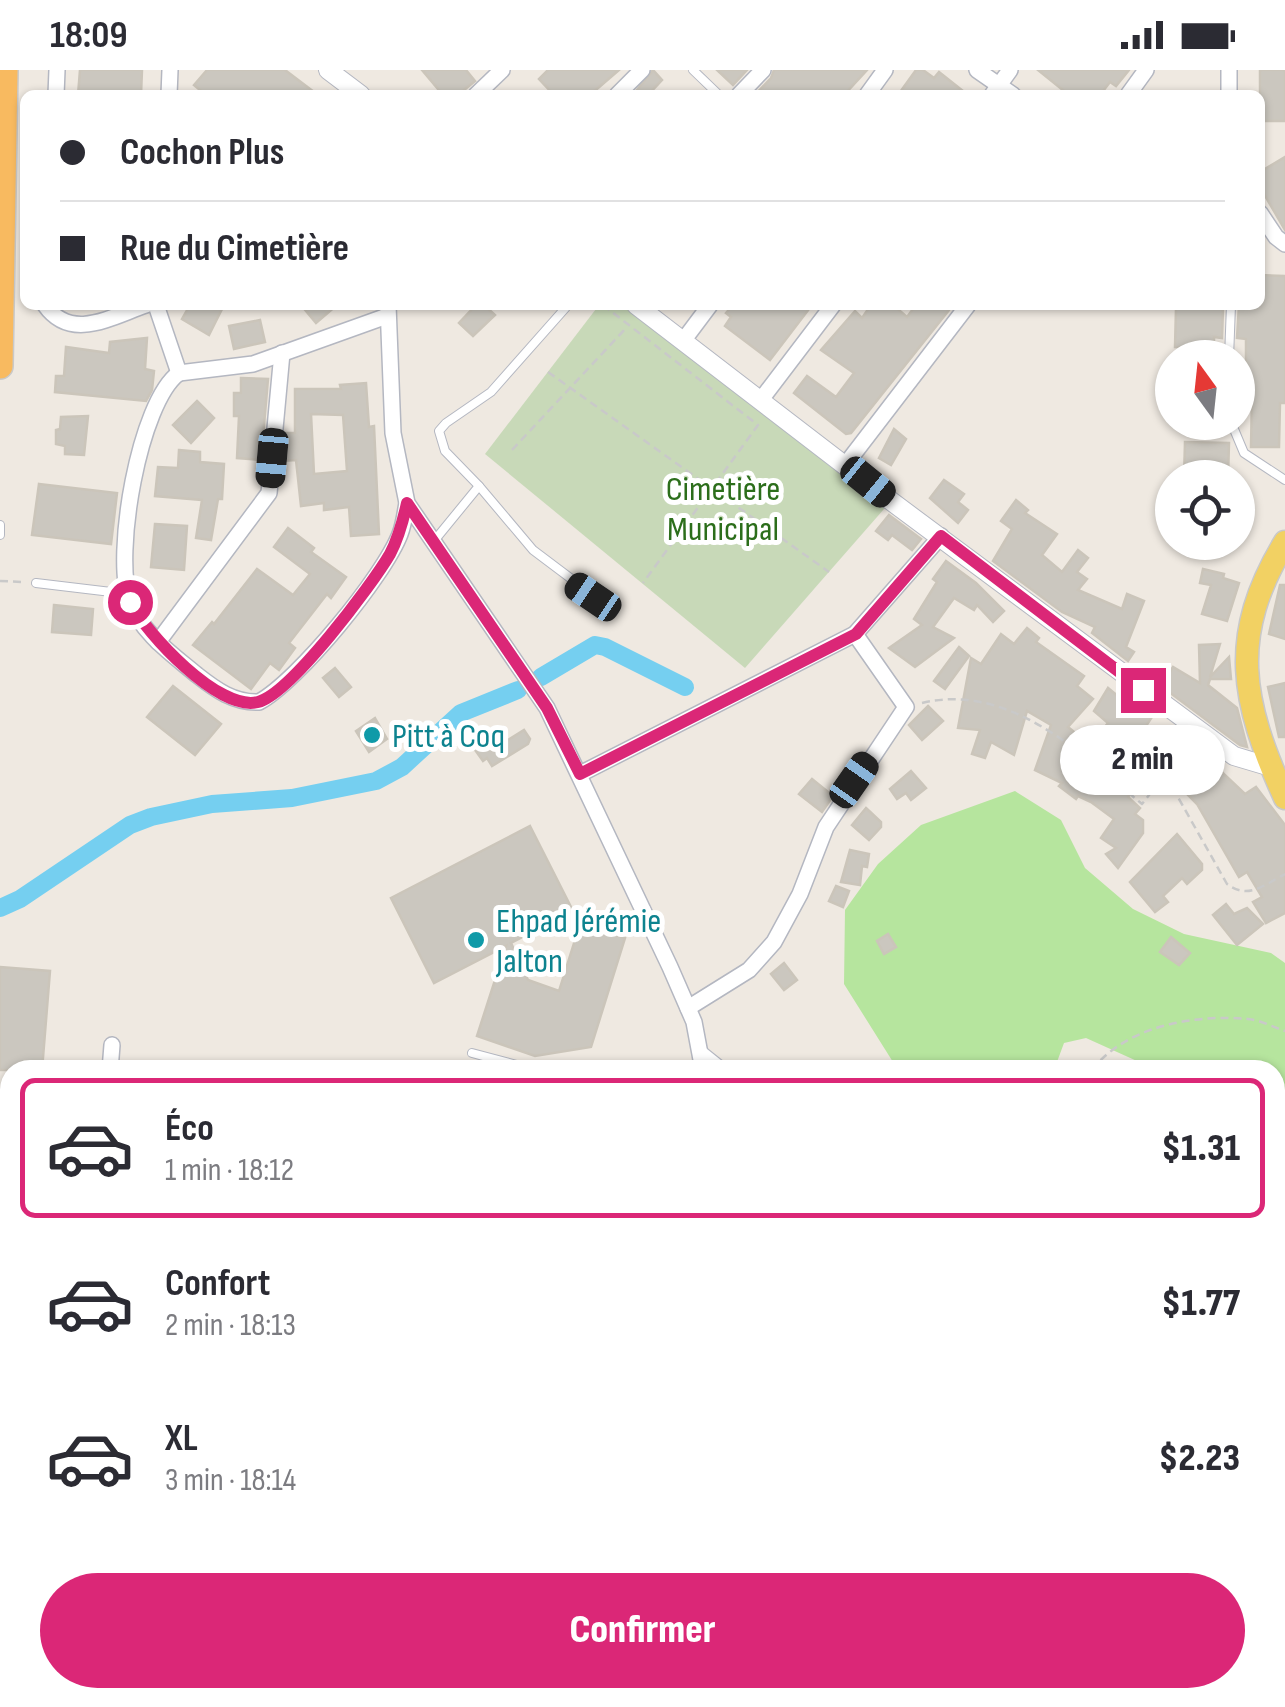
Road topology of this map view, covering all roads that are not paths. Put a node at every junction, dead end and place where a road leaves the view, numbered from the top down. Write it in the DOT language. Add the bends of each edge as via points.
graph roads {
  1 [pos="4,70"];
  2 [pos="328,70"];
  3 [pos="642,70"];
  4 [pos="693,70"];
  5 [pos="764,70"];
  6 [pos="886,70"];
  7 [pos="977,70"];
  8 [pos="498,71"];
  9 [pos="354,90"];
  10 [pos="481,90"];
  11 [pos="622,90"];
  12 [pos="714,90"];
  13 [pos="745,90"];
  14 [pos="871,90"];
  15 [pos="999,90"];
  16 [pos="1265,221"];
  17 [pos="1285,244"];
  18 [pos="49,310"];
  19 [pos="131,310"];
  20 [pos="158,310"];
  21 [pos="387,310"];
  22 [pos="564,310"];
  23 [pos="643,310"];
  24 [pos="706,310"];
  25 [pos="829,310"];
  26 [pos="964,310"];
  27 [pos="1230,310"];
  28 [pos="1229,340"];
  29 [pos="684,341"];
  30 [pos="282,353"];
  31 [pos="0,366"];
  32 [pos="179,373"];
  33 [pos="760,401"];
  34 [pos="1237,440"];
  35 [pos="846,464"];
  36 [pos="1285,480"];
  37 [pos="479,486"];
  38 [pos="407,503"];
  39 [pos="0,524"];
  40 [pos="0,535"];
  41 [pos="941,536"];
  42 [pos="434,541"];
  43 [pos="1285,542"];
  44 [pos="36,583"];
  45 [pos="128,594"];
  46 [pos="614,611"];
  47 [pos="856,634"];
  48 [pos="158,642"];
  49 [pos="1271,767"];
  50 [pos="580,774"];
  51 [pos="1285,798"];
  52 [pos="688,1008"];
  53 [pos="112,1046"];
  54 [pos="699,1047"];
  55 [pos="472,1054"];
  56 [pos="111,1060"];
  57 [pos="496,1060"];
  58 [pos="701,1060"];
  59 [pos="715,1060"];
  1 -- 31 [label="highway"];
  2 -- 9 [label="street"];
  3 -- 11 [label="street"];
  4 -- 12 [label="lane"];
  5 -- 13 [label="street"];
  6 -- 14 [label="street"];
  7 -- 15 [label="street"];
  8 -- 10 [label="street"];
  16 -- 17 [label="street"];
  18 -- 19 [label="street" via="69,326"];
  20 -- 32 [label="street"];
  21 -- 30 [label="street"];
  21 -- 38 [label="street" via="393,432"];
  22 -- 37 [label="lane" via="492,392 439,432 444,450"];
  23 -- 29 [label="street"];
  24 -- 29 [label="street"];
  25 -- 33 [label="street"];
  26 -- 35 [label="street"];
  27 -- 28 [label="lane"];
  29 -- 33 [label="street"];
  30 -- 32 [label="street" via="254,364"];
  30 -- 48 [label="street" via="269,492"];
  32 -- 45 [label="street" via="160,396 136,466 125,553"];
  33 -- 35 [label="street"];
  34 -- 36 [label="lane" via="1244,453"];
  35 -- 41 [label="street"];
  37 -- 42 [label="lane"];
  37 -- 46 [label="lane" via="532,550"];
  38 -- 42 [label="street"];
  38 -- 48 [label="street" via="389,556 276,693 259,702 234,699"];
  39 -- 40 [label="lane"];
  41 -- 47 [label="street"];
  41 -- 49 [label="street" via="1234,756"];
  42 -- 50 [label="street" via="547,708"];
  43 -- 49 [label="main road" via="1256,595 1245,652"];
  44 -- 45 [label="lane"];
  45 -- 48 [label="street"];
  47 -- 50 [label="street"];
  47 -- 52 [label="street" via="906,708 826,827 774,942 748,970"];
  49 -- 51 [label="main road"];
  50 -- 52 [label="street"];
  52 -- 54 [label="street"];
  53 -- 56 [label="street"];
  54 -- 58 [label="street"];
  54 -- 59 [label="lane"];
  55 -- 57 [label="lane"];
}
